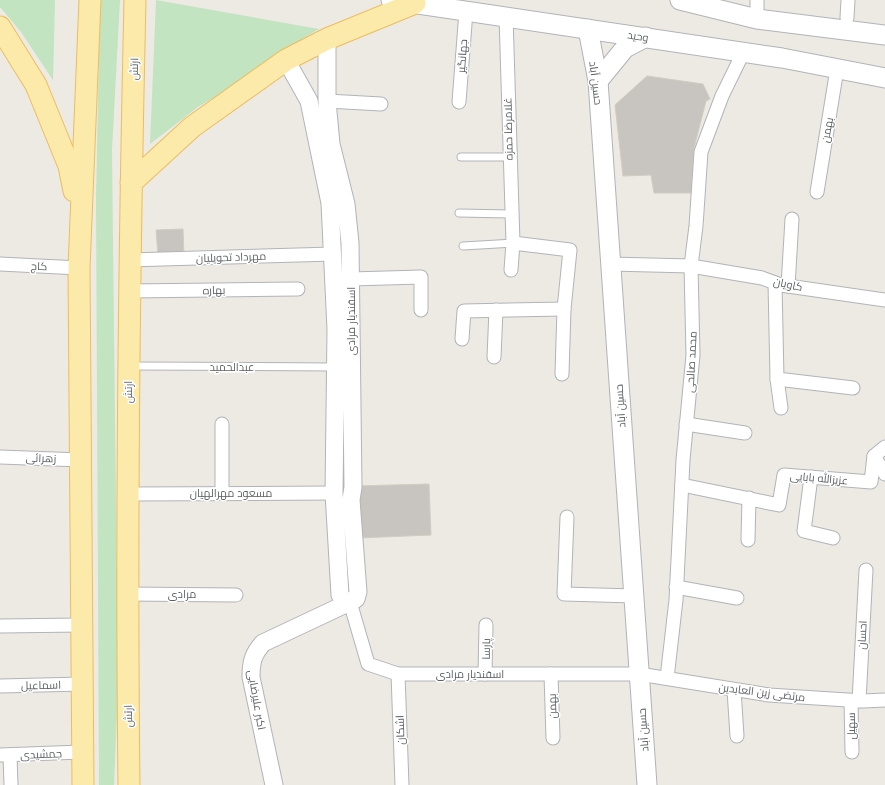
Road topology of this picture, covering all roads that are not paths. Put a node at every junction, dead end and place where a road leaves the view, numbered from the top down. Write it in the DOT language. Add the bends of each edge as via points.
graph roads {
  1 [pos="90,0"];
  2 [pos="136,0"];
  3 [pos="391,0"];
  4 [pos="680,0"];
  5 [pos="757,0"];
  6 [pos="848,0"];
  7 [pos="415,3"];
  8 [pos="466,10"];
  9 [pos="506,16"];
  10 [pos="847,18"];
  11 [pos="757,19"];
  12 [pos="0,27"];
  13 [pos="588,29"];
  14 [pos="885,35"];
  15 [pos="646,37"];
  16 [pos="327,38"];
  17 [pos="743,54"];
  18 [pos="782,58"];
  19 [pos="286,60"];
  20 [pos="885,64"];
  21 [pos="837,68"];
  22 [pos="885,78"];
  23 [pos="598,81"];
  24 [pos="327,101"];
  25 [pos="459,102"];
  26 [pos="381,104"];
  27 [pos="461,157"];
  28 [pos="509,157"];
  29 [pos="131,183"];
  30 [pos="816,192"];
  31 [pos="459,213"];
  32 [pos="511,214"];
  33 [pos="792,219"];
  34 [pos="80,224"];
  35 [pos="513,242"];
  36 [pos="463,246"];
  37 [pos="333,254"];
  38 [pos="129,260"];
  39 [pos="0,264"];
  40 [pos="610,264"];
  41 [pos="691,266"];
  42 [pos="78,268"];
  43 [pos="511,270"];
  44 [pos="351,279"];
  45 [pos="782,284"];
  46 [pos="298,288"];
  47 [pos="129,291"];
  48 [pos="885,300"];
  49 [pos="564,309"];
  50 [pos="421,310"];
  51 [pos="496,310"];
  52 [pos="462,339"];
  53 [pos="494,357"];
  54 [pos="128,366"];
  55 [pos="335,367"];
  56 [pos="562,374"];
  57 [pos="777,379"];
  58 [pos="853,388"];
  59 [pos="781,408"];
  60 [pos="222,424"];
  61 [pos="686,424"];
  62 [pos="745,433"];
  63 [pos="885,447"];
  64 [pos="874,456"];
  65 [pos="0,457"];
  66 [pos="81,460"];
  67 [pos="885,474"];
  68 [pos="811,478"];
  69 [pos="682,485"];
  70 [pos="222,493"];
  71 [pos="334,493"];
  72 [pos="128,494"];
  73 [pos="749,498"];
  74 [pos="567,517"];
  75 [pos="833,538"];
  76 [pos="748,540"];
  77 [pos="866,570"];
  78 [pos="676,587"];
  79 [pos="128,594"];
  80 [pos="236,595"];
  81 [pos="634,596"];
  82 [pos="737,598"];
  83 [pos="350,602"];
  84 [pos="82,625"];
  85 [pos="486,625"];
  86 [pos="0,626"];
  87 [pos="398,674"];
  88 [pos="485,674"];
  89 [pos="551,674"];
  90 [pos="639,674"];
  91 [pos="667,678"];
  92 [pos="83,684"];
  93 [pos="0,686"];
  94 [pos="734,690"];
  95 [pos="885,700"];
  96 [pos="855,701"];
  97 [pos="737,736"];
  98 [pos="553,738"];
  99 [pos="82,752"];
  100 [pos="852,752"];
  101 [pos="5,755"];
  102 [pos="11,785"];
  103 [pos="83,785"];
  104 [pos="128,785"];
  105 [pos="274,785"];
  106 [pos="402,785"];
  107 [pos="648,785"];
  1 -- 34 [label="main road"];
  2 -- 29 [label="main road, ارتش"];
  3 -- 7 [label="main road, وحید"];
  4 -- 11 [label="main road"];
  5 -- 11 [label="street"];
  6 -- 10 [label="street"];
  7 -- 8 [label="main road, وحید"];
  7 -- 16 [label="main road"];
  8 -- 9 [label="main road, وحید"];
  8 -- 25 [label="street, جهانگیر"];
  9 -- 13 [label="main road, وحید"];
  9 -- 28 [label="street, غلامرضا حمزه"];
  11 -- 14 [label="main road"];
  12 -- 34 [label="main road" via="36,85 69,166"];
  13 -- 15 [label="main road, وحید"];
  13 -- 23 [label="main road, حسین آباد"];
  15 -- 17 [label="main road, وحید"];
  15 -- 23 [label="main road" via="625,48"];
  16 -- 19 [label="main road"];
  16 -- 24 [label="street, اسفندیار مرادی"];
  17 -- 18 [label="main road, وحید"];
  17 -- 41 [label="street, محمد صالحی" via="722,96 701,152"];
  18 -- 20 [label="main road" via="816,56"];
  18 -- 21 [label="main road, وحید"];
  19 -- 29 [label="main road" via="192,127"];
  19 -- 37 [label="street, اسفندیار مرادی" via="309,101 330,203"];
  21 -- 22 [label="main road, وحید"];
  21 -- 30 [label="street, بهمن"];
  23 -- 40 [label="main road, حسین آباد"];
  24 -- 26 [label="street"];
  24 -- 44 [label="street, اسفندیار مرادی" via="331,144 346,204"];
  27 -- 28 [label="lane"];
  28 -- 32 [label="street, غلامرضا حمزه"];
  29 -- 38 [label="main road, ارتش"];
  31 -- 32 [label="lane"];
  32 -- 35 [label="street, غلامرضا حمزه"];
  33 -- 45 [label="street"];
  34 -- 42 [label="main road"];
  35 -- 36 [label="lane"];
  35 -- 43 [label="street, غلامرضا حمزه"];
  35 -- 49 [label="street" via="570,250"];
  37 -- 38 [label="street, مهرداد تحویلیان"];
  37 -- 55 [label="street, اسفندیار مرادی"];
  38 -- 47 [label="main road, ارتش"];
  39 -- 42 [label="street, کاج"];
  40 -- 41 [label="street, کاویان"];
  40 -- 81 [label="main road, حسین آباد"];
  41 -- 45 [label="street, کاویان" via="762,278"];
  41 -- 61 [label="street, محمد صالحی" via="693,355"];
  42 -- 66 [label="main road"];
  44 -- 50 [label="street" via="421,277"];
  44 -- 83 [label="street, اسفندیار مرادی" via="353,487 350,500 358,592 356,599"];
  45 -- 48 [label="street, کاویان"];
  45 -- 57 [label="street"];
  46 -- 47 [label="street, بهاره"];
  47 -- 54 [label="main road, ارتش"];
  49 -- 51 [label="street"];
  49 -- 56 [label="street"];
  51 -- 52 [label="street" via="464,311"];
  51 -- 53 [label="street"];
  54 -- 55 [label="lane, عبدالحمید"];
  54 -- 72 [label="main road, ارتش"];
  55 -- 71 [label="street, اسفندیار مرادی"];
  57 -- 58 [label="street"];
  57 -- 59 [label="street"];
  60 -- 70 [label="street"];
  61 -- 62 [label="street"];
  61 -- 69 [label="street, محمد صالحی"];
  63 -- 64 [label="street"];
  64 -- 67 [label="street"];
  64 -- 68 [label="street, عزیزالله بابایی" via="871,482"];
  65 -- 66 [label="street, زهرائی"];
  66 -- 84 [label="main road"];
  68 -- 73 [label="street, عزیزالله بابایی" via="784,475 779,505"];
  68 -- 75 [label="street" via="804,531"];
  69 -- 73 [label="street, عزیزالله بابایی"];
  69 -- 78 [label="street, محمد صالحی"];
  70 -- 71 [label="street, مسعود مهرالهیان"];
  70 -- 72 [label="street, مسعود مهرالهیان"];
  71 -- 83 [label="street, اسفندیار مرادی" via="340,595"];
  72 -- 79 [label="main road, ارتش"];
  73 -- 76 [label="street"];
  74 -- 81 [label="street" via="564,594"];
  77 -- 96 [label="street, احسان"];
  78 -- 82 [label="street"];
  78 -- 91 [label="street, محمد صالحی"];
  79 -- 80 [label="street, مرادی"];
  79 -- 104 [label="main road, ارتش"];
  81 -- 90 [label="main road, حسین آباد"];
  83 -- 87 [label="street, اسفندیار مرادی" via="368,664"];
  83 -- 105 [label="street, اکبر علیرضایی" via="263,643 255,652 251,663 251,677"];
  84 -- 86 [label="street"];
  84 -- 92 [label="main road"];
  85 -- 88 [label="street, پارسا"];
  87 -- 88 [label="street, اسفندیار مرادی"];
  87 -- 106 [label="street, اشکان"];
  88 -- 89 [label="street, اسفندیار مرادی"];
  89 -- 90 [label="street, اسفندیار مرادی"];
  89 -- 98 [label="street, بهمن"];
  90 -- 91 [label="street, مرتضی زین العابدین"];
  90 -- 107 [label="main road, حسین آباد"];
  91 -- 94 [label="street, مرتضی زین العابدین"];
  92 -- 93 [label="street, اسماعیل"];
  92 -- 99 [label="main road"];
  94 -- 96 [label="street, مرتضی زین العابدین"];
  94 -- 97 [label="street"];
  95 -- 96 [label="street, مرتضی زین العابدین"];
  96 -- 100 [label="street, سهیل"];
  99 -- 101 [label="street, جمشیدی"];
  99 -- 103 [label="main road"];
  101 -- 102 [label="street"];
}
